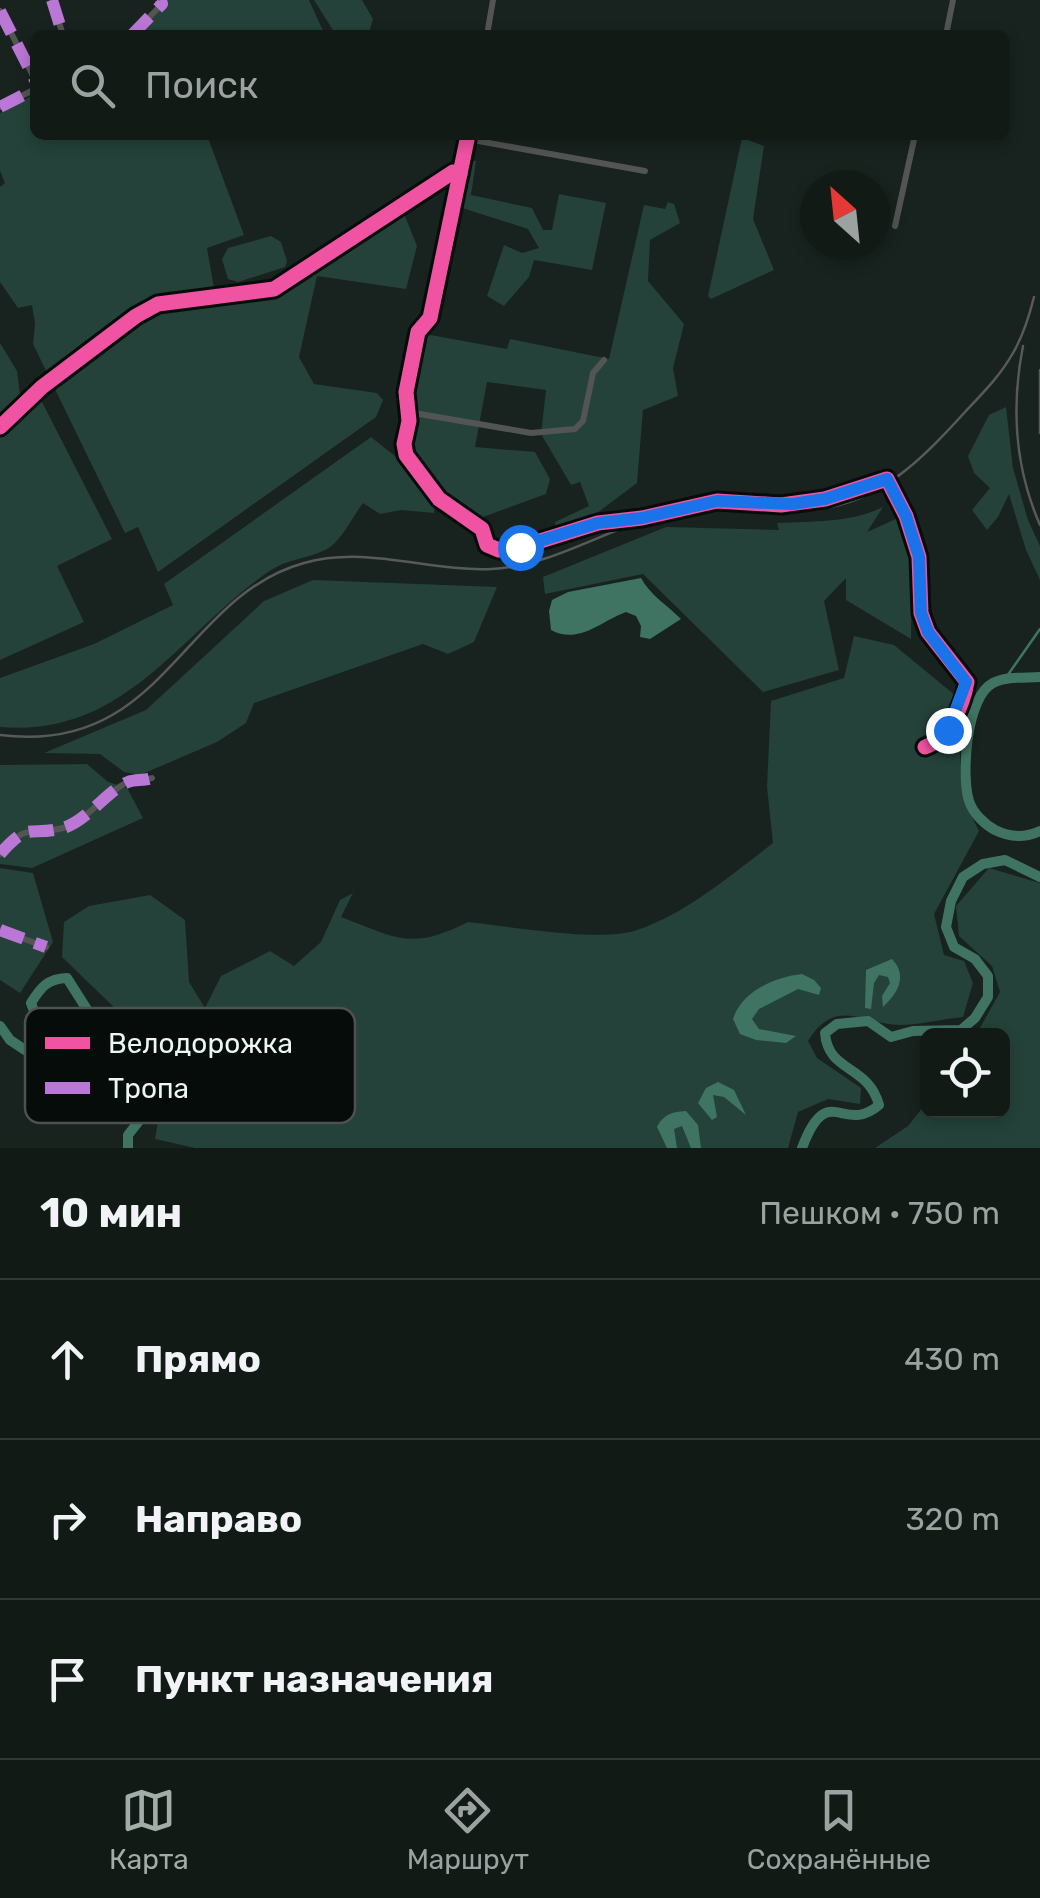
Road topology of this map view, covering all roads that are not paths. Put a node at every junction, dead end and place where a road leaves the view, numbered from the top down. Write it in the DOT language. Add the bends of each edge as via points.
graph roads {
  1 [pos="52,0"];
  2 [pos="160,0"];
  3 [pos="494,0"];
  4 [pos="953,0"];
  5 [pos="0,11"];
  6 [pos="61,30"];
  7 [pos="137,30"];
  8 [pos="488,30"];
  9 [pos="947,30"];
  10 [pos="30,70"];
  11 [pos="30,91"];
  12 [pos="0,106"];
  13 [pos="467,140"];
  14 [pos="484,140"];
  15 [pos="914,140"];
  16 [pos="645,171"];
  17 [pos="460,174"];
  18 [pos="894,226"];
  19 [pos="604,360"];
  20 [pos="408,412"];
  21 [pos="0,428"];
  22 [pos="925,746"];
  23 [pos="152,778"];
  24 [pos="0,854"];
  25 [pos="0,930"];
  26 [pos="46,946"];
  1 -- 6 [label="street"];
  2 -- 7 [label="street"];
  3 -- 8 [label="street"];
  4 -- 9 [label="street"];
  5 -- 10 [label="street"];
  11 -- 12 [label="street"];
  13 -- 17 [label="street"];
  14 -- 16 [label="street"];
  15 -- 18 [label="street"];
  17 -- 20 [label="street" via="430,318 418,332"];
  17 -- 21 [label="street" via="453,172 274,289 158,304 136,316"];
  19 -- 20 [label="street" via="593,373 583,422 575,429 531,433"];
  20 -- 22 [label="street" via="404,444 414,468 438,499 500,550 717,501 792,504 889,480 919,557 924,623 966,682 948,730"];
  23 -- 24 [label="street" via="129,782 64,828 16,835"];
  25 -- 26 [label="street"];
}
